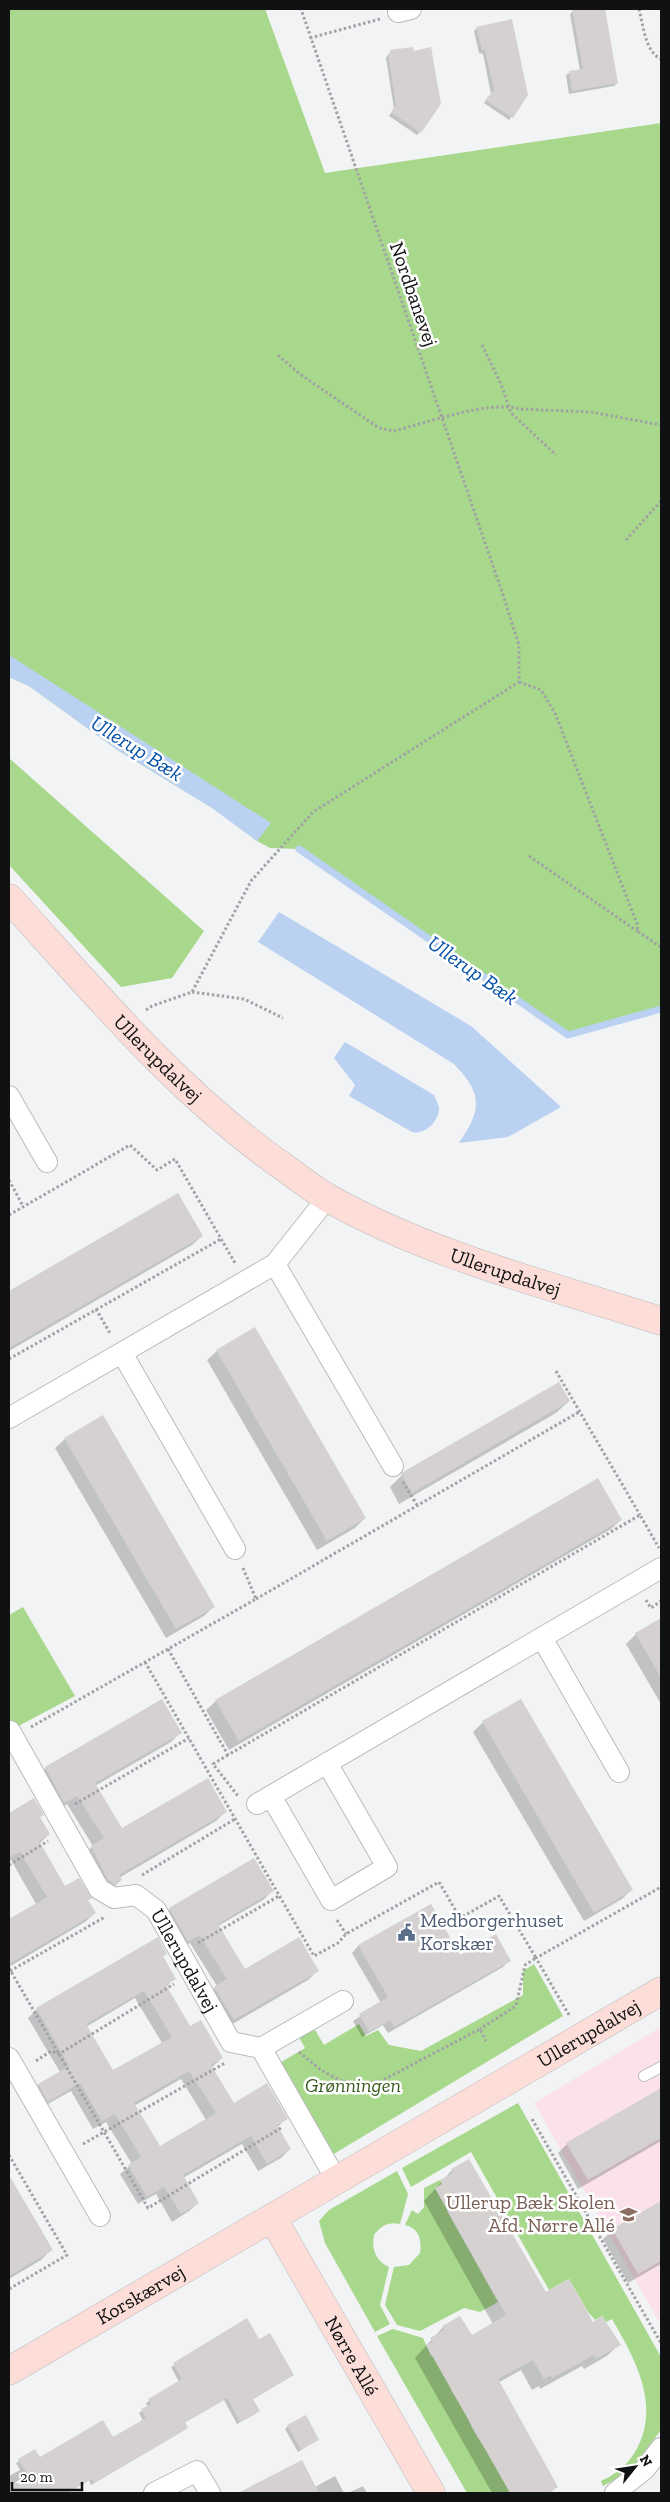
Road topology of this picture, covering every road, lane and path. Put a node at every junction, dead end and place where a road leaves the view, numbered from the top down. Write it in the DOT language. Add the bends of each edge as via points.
graph roads {
  1 [pos="301,9"];
  2 [pos="639,9"];
  3 [pos="404,10"];
  4 [pos="310,38"];
  5 [pos="661,59"];
  6 [pos="482,346"];
  7 [pos="278,355"];
  8 [pos="509,406"];
  9 [pos="441,420"];
  10 [pos="661,425"];
  11 [pos="556,455"];
  12 [pos="661,501"];
  13 [pos="626,540"];
  14 [pos="519,682"];
  15 [pos="529,856"];
  16 [pos="9,898"];
  17 [pos="637,931"];
  18 [pos="661,947"];
  19 [pos="192,992"];
  20 [pos="283,1018"];
  21 [pos="125,1026"];
  22 [pos="9,1096"];
  23 [pos="47,1162"];
  24 [pos="9,1180"];
  25 [pos="328,1197"];
  26 [pos="23,1206"];
  27 [pos="9,1215"];
  28 [pos="221,1239"];
  29 [pos="275,1264"];
  30 [pos="245,1281"];
  31 [pos="96,1309"];
  32 [pos="661,1320"];
  33 [pos="122,1353"];
  34 [pos="9,1359"];
  35 [pos="556,1371"];
  36 [pos="579,1412"];
  37 [pos="9,1418"];
  38 [pos="392,1466"];
  39 [pos="640,1515"];
  40 [pos="235,1549"];
  41 [pos="661,1552"];
  42 [pos="661,1568"];
  43 [pos="256,1598"];
  44 [pos="542,1638"];
  45 [pos="168,1649"];
  46 [pos="12,1734"];
  47 [pos="189,1738"];
  48 [pos="327,1763"];
  49 [pos="619,1772"];
  50 [pos="235,1819"];
  51 [pos="61,1822"];
  52 [pos="9,1864"];
  53 [pos="661,1887"];
  54 [pos="280,1896"];
  55 [pos="114,1898"];
  56 [pos="143,1900"];
  57 [pos="180,1953"];
  58 [pos="536,1958"];
  59 [pos="10,1970"];
  60 [pos="192,1973"];
  61 [pos="661,1991"];
  62 [pos="343,2001"];
  63 [pos="480,2028"];
  64 [pos="281,2037"];
  65 [pos="582,2038"];
  66 [pos="486,2041"];
  67 [pos="252,2046"];
  68 [pos="59,2054"];
  69 [pos="13,2066"];
  70 [pos="661,2066"];
  71 [pos="644,2076"];
  72 [pos="300,2117"];
  73 [pos="532,2119"];
  74 [pos="104,2132"];
  75 [pos="9,2154"];
  76 [pos="64,2155"];
  77 [pos="337,2181"];
  78 [pos="100,2216"];
  79 [pos="273,2219"];
  80 [pos="9,2289"];
  81 [pos="661,2343"];
  82 [pos="9,2371"];
  83 [pos="661,2448"];
  84 [pos="154,2493"];
  85 [pos="210,2493"];
  86 [pos="431,2493"];
  87 [pos="615,2493"];
  1 -- 4 [label="path, Nordbanevej"];
  2 -- 5 [label="path" via="649,48"];
  3 -- 4 [label="path"];
  4 -- 9 [label="path, Nordbanevej"];
  6 -- 8 [label="path"];
  7 -- 9 [label="path" via="301,375 379,428 394,431"];
  8 -- 9 [label="path"];
  8 -- 10 [label="path" via="591,412"];
  8 -- 11 [label="path" via="516,419"];
  9 -- 14 [label="path, Nordbanevej" via="519,645"];
  12 -- 13 [label="path"];
  14 -- 17 [label="path" via="541,690 555,713 638,926"];
  14 -- 19 [label="path" via="313,812 251,881"];
  15 -- 17 [label="path"];
  16 -- 21 [label="street, Ullerupdalvej"];
  17 -- 18 [label="path"];
  19 -- 20 [label="path" via="244,999"];
  19 -- 21 [label="path" via="152,1006"];
  21 -- 25 [label="street, Ullerupdalvej" via="202,1104 261,1151"];
  22 -- 23 [label="street"];
  24 -- 26 [label="path"];
  25 -- 29 [label="street"];
  25 -- 32 [label="street, Ullerupdalvej" via="432,1247"];
  26 -- 27 [label="path"];
  26 -- 28 [label="path" via="130,1145 157,1170 175,1159"];
  28 -- 30 [label="path"];
  28 -- 31 [label="path"];
  29 -- 30 [label="street"];
  29 -- 38 [label="street"];
  30 -- 33 [label="street"];
  31 -- 33 [label="path"];
  31 -- 34 [label="path"];
  33 -- 37 [label="street"];
  33 -- 40 [label="street"];
  35 -- 36 [label="path"];
  36 -- 39 [label="path"];
  36 -- 43 [label="path"];
  39 -- 41 [label="path"];
  39 -- 45 [label="path" via="228,1755"];
  40 -- 43 [label="path"];
  42 -- 44 [label="street"];
  43 -- 45 [label="path"];
  44 -- 48 [label="street"];
  44 -- 49 [label="street"];
  45 -- 46 [label="path"];
  46 -- 51 [label="street"];
  47 -- 51 [label="path"];
  48 -- 48 [label="street" via="264,1800 330,1900 387,1867"];
  50 -- 56 [label="path" via="142,1874"];
  51 -- 52 [label="path"];
  51 -- 55 [label="street" via="99,1889"];
  53 -- 58 [label="path"];
  54 -- 57 [label="path"];
  55 -- 56 [label="street, Ullerupdalvej" via="136,1895"];
  55 -- 59 [label="path" via="106,1916"];
  56 -- 57 [label="street, Ullerupdalvej" via="156,1910"];
  57 -- 60 [label="street, Ullerupdalvej"];
  58 -- 63 [label="path" via="525,1965 516,2006"];
  58 -- 65 [label="path"];
  59 -- 68 [label="path"];
  60 -- 67 [label="street, Ullerupdalvej" via="231,2042"];
  60 -- 68 [label="path"];
  61 -- 65 [label="street, Ullerupdalvej"];
  62 -- 64 [label="street"];
  63 -- 64 [label="path" via="381,2081 358,2084 339,2080 321,2070"];
  63 -- 66 [label="path"];
  64 -- 67 [label="street"];
  65 -- 77 [label="street, Ullerupdalvej"];
  67 -- 72 [label="street, Ullerupdalvej"];
  67 -- 74 [label="path"];
  68 -- 69 [label="path" via="51,2052"];
  68 -- 74 [label="path"];
  69 -- 76 [label="street"];
  70 -- 71 [label="lane"];
  72 -- 74 [label="path" via="148,2208"];
  72 -- 77 [label="street, Ullerupdalvej"];
  73 -- 81 [label="path"];
  74 -- 76 [label="path"];
  75 -- 80 [label="path" via="67,2255"];
  76 -- 78 [label="street"];
  77 -- 79 [label="street, Ullerupdalvej"];
  79 -- 82 [label="street, Korskærvej"];
  79 -- 86 [label="street, Nørre Allé"];
  83 -- 87 [label="street" via="645,2469"];
  84 -- 85 [label="street" via="197,2472"];
}
